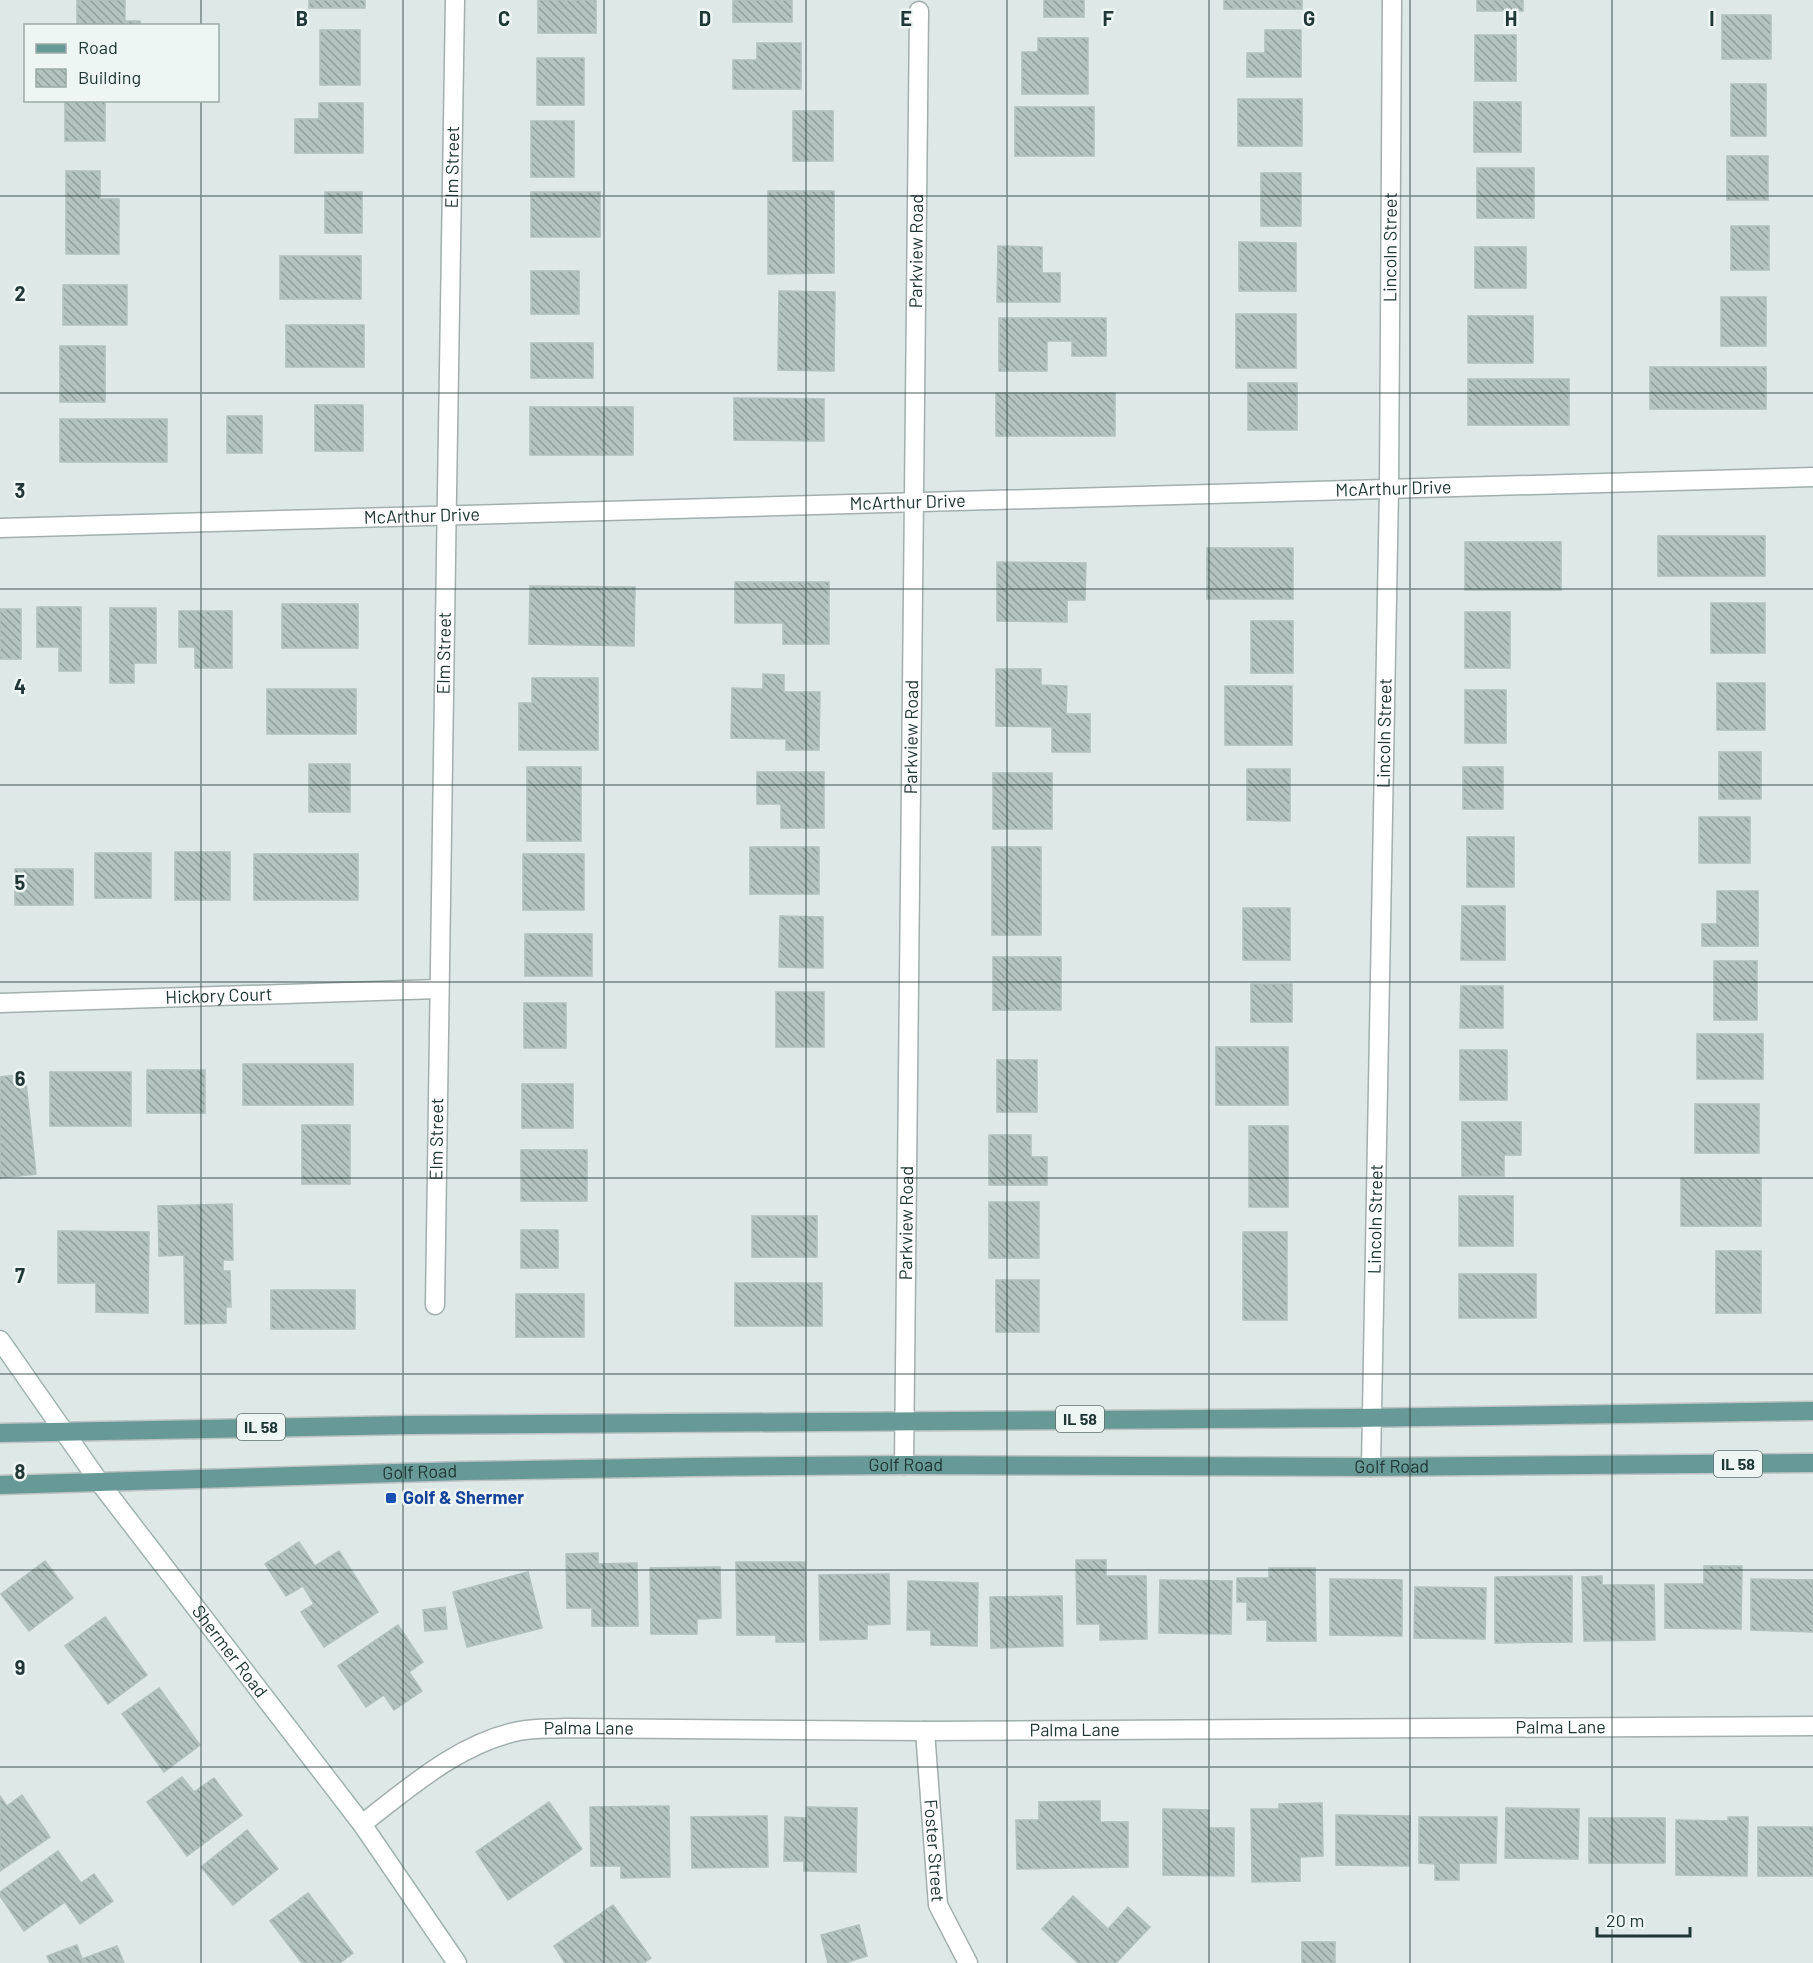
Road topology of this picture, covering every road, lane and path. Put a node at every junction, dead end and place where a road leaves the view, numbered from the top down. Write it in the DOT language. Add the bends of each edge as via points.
graph roads {
  1 [pos="455,0"];
  2 [pos="1392,0"];
  3 [pos="919,11"];
  4 [pos="1813,477"];
  5 [pos="1389,489"];
  6 [pos="914,502"];
  7 [pos="448,516"];
  8 [pos="0,528"];
  9 [pos="438,989"];
  10 [pos="0,1003"];
  11 [pos="435,1305"];
  12 [pos="0,1340"];
  13 [pos="1813,1411"];
  14 [pos="1371,1418"];
  15 [pos="905,1421"];
  16 [pos="62,1430"];
  17 [pos="0,1432"];
  18 [pos="1813,1463"];
  19 [pos="904,1465"];
  20 [pos="1371,1467"];
  21 [pos="100,1483"];
  22 [pos="0,1485"];
  23 [pos="1813,1726"];
  24 [pos="925,1731"];
  25 [pos="362,1824"];
  26 [pos="457,1963"];
  27 [pos="968,1963"];
  1 -- 7 [label="street, Elm Street"];
  2 -- 5 [label="street, Lincoln Street"];
  3 -- 6 [label="street, Parkview Road"];
  4 -- 5 [label="street, McArthur Drive"];
  5 -- 6 [label="street, McArthur Drive"];
  5 -- 14 [label="street, Lincoln Street"];
  6 -- 7 [label="street, McArthur Drive"];
  6 -- 15 [label="street, Parkview Road"];
  7 -- 8 [label="street, McArthur Drive"];
  7 -- 9 [label="street, Elm Street"];
  9 -- 10 [label="street, Hickory Court"];
  9 -- 11 [label="street, Elm Street"];
  12 -- 16 [label="street, Shermer Road"];
  13 -- 14 [label="main road, IL 58"];
  14 -- 15 [label="main road, IL 58"];
  14 -- 20 [label="street, Lincoln Street"];
  15 -- 16 [label="main road, IL 58"];
  15 -- 19 [label="street, Parkview Road"];
  16 -- 17 [label="main road, IL 58"];
  16 -- 21 [label="street, Shermer Road"];
  18 -- 20 [label="main road, Golf Road / IL 58"];
  19 -- 20 [label="main road, Golf Road / IL 58"];
  19 -- 21 [label="main road, Golf Road / IL 58" via="464,1471"];
  21 -- 22 [label="main road, Golf Road / IL 58"];
  21 -- 25 [label="street, Shermer Road"];
  23 -- 24 [label="street, Palma Lane"];
  24 -- 25 [label="street, Palma Lane" via="519,1731 475,1746 422,1778"];
  24 -- 27 [label="street, Foster Street" via="938,1905"];
  25 -- 26 [label="street, Shermer Road"];
}
